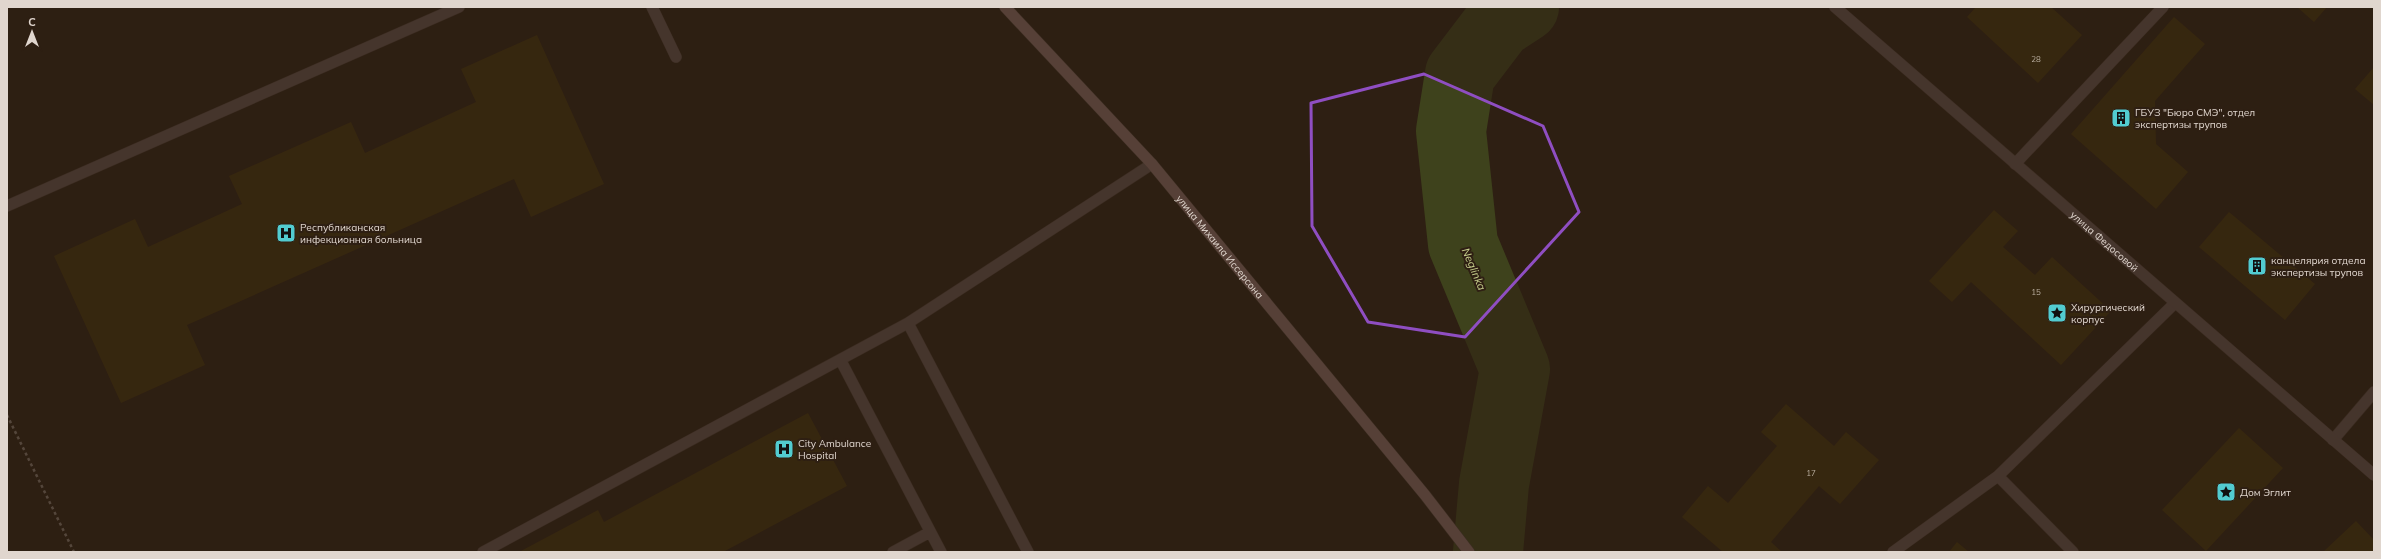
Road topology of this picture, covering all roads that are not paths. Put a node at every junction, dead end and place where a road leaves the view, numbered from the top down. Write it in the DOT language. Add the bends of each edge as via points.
graph roads {
  1 [pos="459,7"];
  2 [pos="652,7"];
  3 [pos="1005,7"];
  4 [pos="1835,7"];
  5 [pos="2164,7"];
  6 [pos="676,57"];
  7 [pos="1152,164"];
  8 [pos="2015,164"];
  9 [pos="7,206"];
  10 [pos="2174,304"];
  11 [pos="908,323"];
  12 [pos="840,361"];
  13 [pos="2374,392"];
  14 [pos="2333,440"];
  15 [pos="2374,475"];
  16 [pos="1998,476"];
  17 [pos="930,532"];
  18 [pos="483,552"];
  19 [pos="893,552"];
  20 [pos="941,552"];
  21 [pos="1028,552"];
  22 [pos="1469,552"];
  23 [pos="1893,552"];
  24 [pos="2073,552"];
  1 -- 9 [label="street"];
  2 -- 6 [label="street"];
  3 -- 7 [label="main road, улица Михаила Иссерсона"];
  4 -- 8 [label="street, улица Федосовой"];
  5 -- 8 [label="street"];
  7 -- 11 [label="street"];
  7 -- 22 [label="main road, улица Михаила Иссерсона"];
  8 -- 10 [label="street, улица Федосовой"];
  10 -- 14 [label="street, улица Федосовой"];
  10 -- 16 [label="street"];
  11 -- 12 [label="street"];
  11 -- 21 [label="street"];
  12 -- 17 [label="street"];
  12 -- 18 [label="street"];
  13 -- 14 [label="street"];
  14 -- 15 [label="street, улица Федосовой"];
  16 -- 23 [label="street"];
  16 -- 24 [label="street"];
  17 -- 19 [label="street"];
  17 -- 20 [label="street"];
}
